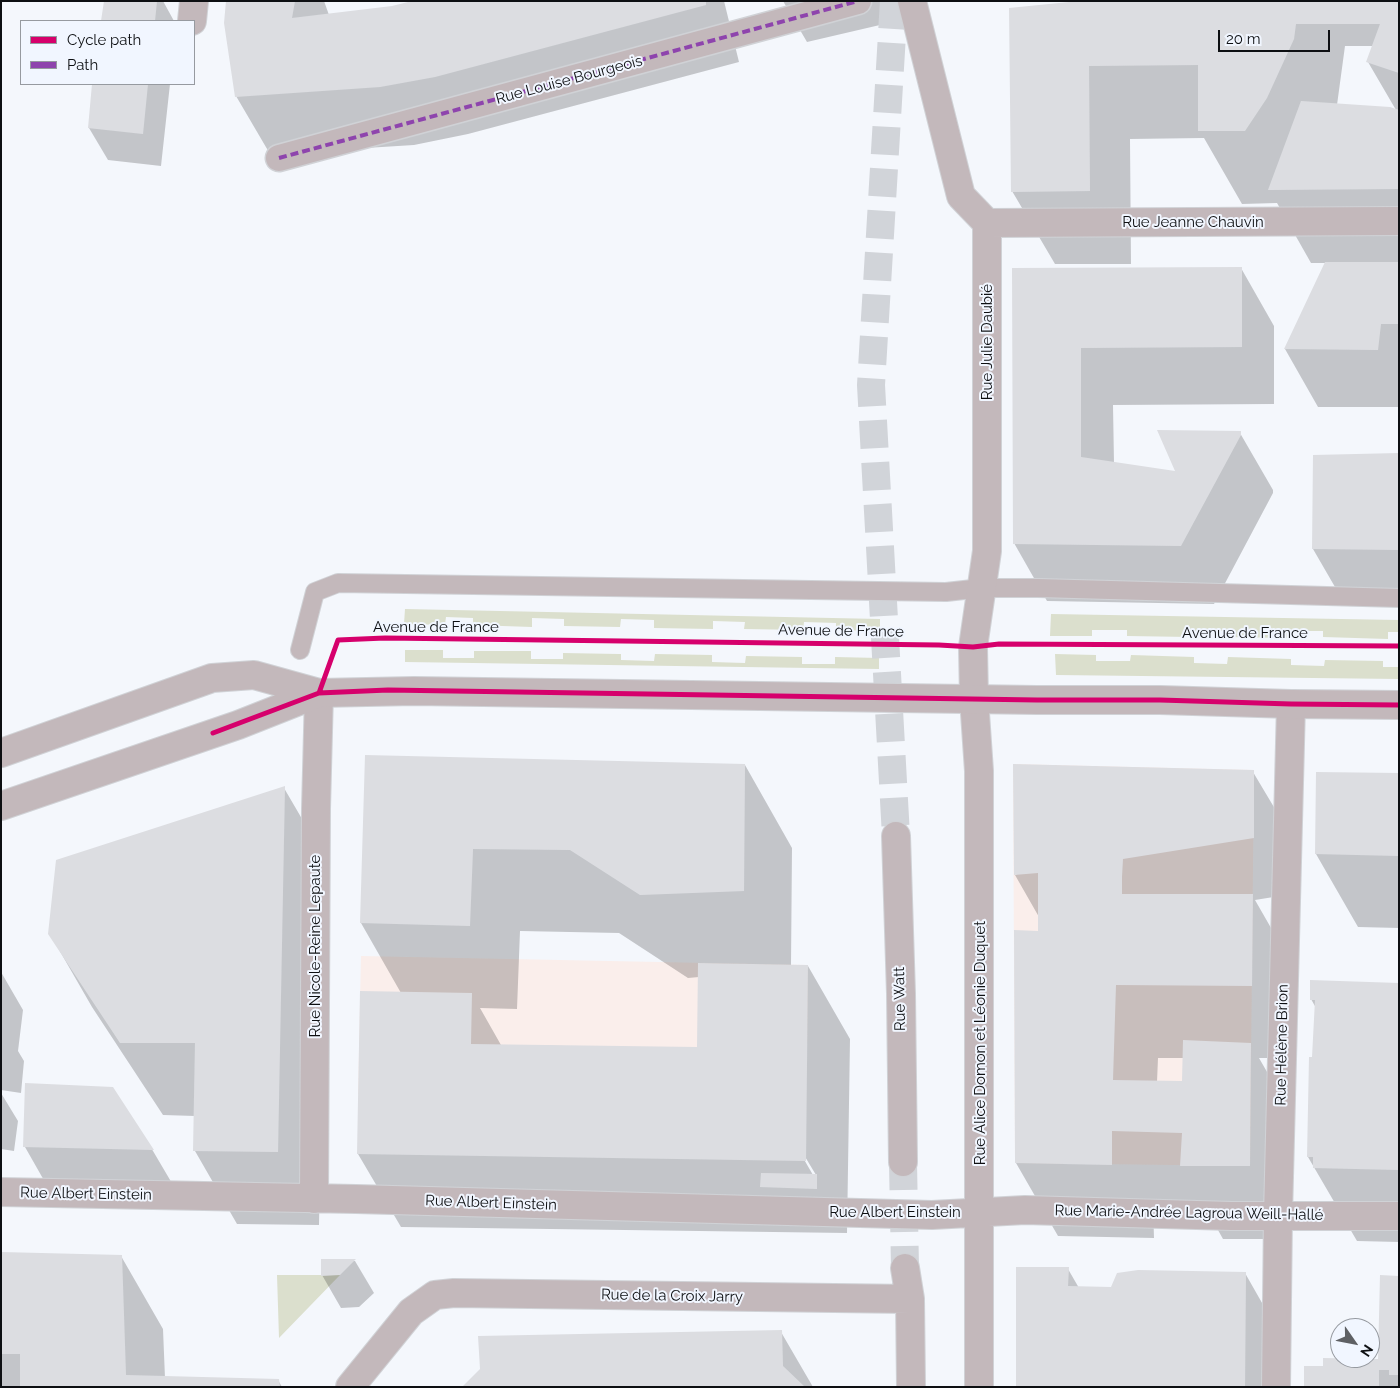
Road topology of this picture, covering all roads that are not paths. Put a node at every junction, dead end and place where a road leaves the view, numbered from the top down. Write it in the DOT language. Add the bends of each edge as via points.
graph roads {
  1 [pos="194,1"];
  2 [pos="858,1"];
  3 [pos="912,1"];
  4 [pos="192,20"];
  5 [pos="279,158"];
  6 [pos="1399,221"];
  7 [pos="987,223"];
  8 [pos="982,588"];
  9 [pos="1399,598"];
  10 [pos="300,650"];
  11 [pos="319,693"];
  12 [pos="974,699"];
  13 [pos="1291,704"];
  14 [pos="1399,705"];
  15 [pos="1,753"];
  16 [pos="1,806"];
  17 [pos="896,836"];
  18 [pos="903,1162"];
  19 [pos="1,1192"];
  20 [pos="314,1199"];
  21 [pos="980,1212"];
  22 [pos="1278,1216"];
  23 [pos="1399,1216"];
  24 [pos="905,1268"];
  25 [pos="910,1299"];
  26 [pos="350,1387"];
  27 [pos="911,1387"];
  28 [pos="979,1387"];
  29 [pos="1276,1387"];
  1 -- 4 [label="street"];
  2 -- 5 [label="street, Rue Louise Bourgeois"];
  3 -- 7 [label="street" via="960,196"];
  6 -- 7 [label="street, Rue Jeanne Chauvin"];
  7 -- 8 [label="street, Rue Julie Daubié" via="987,551"];
  8 -- 9 [label="lane"];
  8 -- 10 [label="lane" via="946,592 338,583 315,592"];
  8 -- 12 [label="street, Rue Julie Daubié" via="973,647"];
  11 -- 12 [label="street" via="414,690"];
  11 -- 15 [label="street" via="254,674 212,678"];
  11 -- 16 [label="street" via="238,725"];
  11 -- 20 [label="street, Rue Nicole-Reine Lepaute"];
  12 -- 13 [label="street"];
  12 -- 21 [label="street, Rue Alice Domon et Léonie Duquet" via="979,751"];
  13 -- 14 [label="street"];
  13 -- 22 [label="street, Rue Hélène Brion"];
  17 -- 18 [label="street, Rue Watt"];
  19 -- 20 [label="street, Rue Albert Einstein"];
  20 -- 21 [label="street, Rue Albert Einstein" via="932,1215"];
  21 -- 22 [label="street, Rue Marie-Andrée Lagroua Weill-Hallé" via="1025,1210"];
  21 -- 28 [label="street, Rue Alice Domon et Léonie Duquet"];
  22 -- 23 [label="street, Rue Marie-Andrée Lagroua Weill-Hallé"];
  22 -- 29 [label="street, Rue Hélène Brion"];
  24 -- 25 [label="street"];
  25 -- 26 [label="street, Rue de la Croix Jarry" via="435,1295 411,1312"];
  25 -- 27 [label="street"];
}
